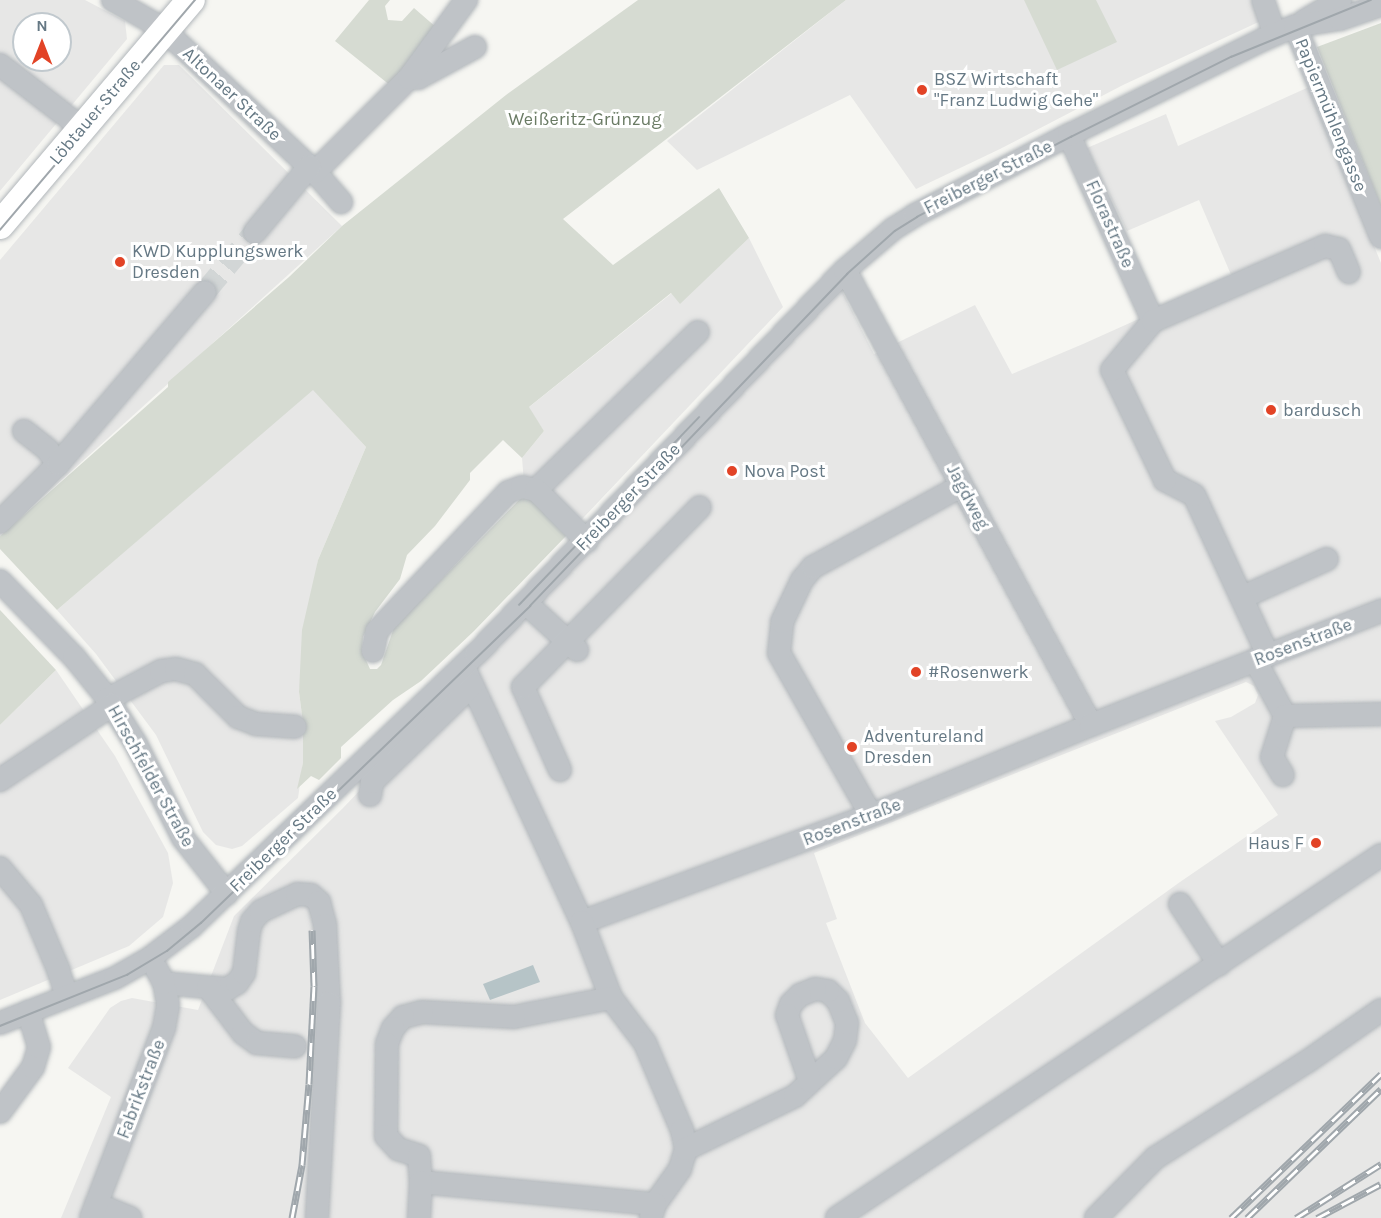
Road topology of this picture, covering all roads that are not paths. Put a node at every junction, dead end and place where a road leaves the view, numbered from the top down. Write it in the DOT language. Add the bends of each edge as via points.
graph roads {
  1 [pos="113,0"];
  2 [pos="191,0"];
  3 [pos="466,0"];
  4 [pos="1263,0"];
  5 [pos="1340,0"];
  6 [pos="1381,5"];
  7 [pos="165,30"];
  8 [pos="1285,30"];
  9 [pos="475,47"];
  10 [pos="0,65"];
  11 [pos="409,78"];
  12 [pos="82,128"];
  13 [pos="1069,135"];
  14 [pos="312,170"];
  15 [pos="341,202"];
  16 [pos="0,225"];
  17 [pos="255,232"];
  18 [pos="1381,237"];
  19 [pos="845,270"];
  20 [pos="1349,272"];
  21 [pos="205,292"];
  22 [pos="1151,317"];
  23 [pos="698,332"];
  24 [pos="24,431"];
  25 [pos="58,464"];
  26 [pos="961,486"];
  27 [pos="536,490"];
  28 [pos="700,507"];
  29 [pos="0,522"];
  30 [pos="587,541"];
  31 [pos="1327,560"];
  32 [pos="0,581"];
  33 [pos="1243,597"];
  34 [pos="527,604"];
  35 [pos="1381,611"];
  36 [pos="572,646"];
  37 [pos="373,651"];
  38 [pos="1262,658"];
  39 [pos="468,676"];
  40 [pos="110,702"];
  41 [pos="1381,714"];
  42 [pos="1285,716"];
  43 [pos="1091,725"];
  44 [pos="295,727"];
  45 [pos="560,770"];
  46 [pos="1283,775"];
  47 [pos="0,780"];
  48 [pos="370,795"];
  49 [pos="871,815"];
  50 [pos="1381,855"];
  51 [pos="0,868"];
  52 [pos="227,894"];
  53 [pos="1180,904"];
  54 [pos="582,922"];
  55 [pos="150,958"];
  56 [pos="1219,964"];
  57 [pos="164,983"];
  58 [pos="208,987"];
  59 [pos="67,997"];
  60 [pos="611,998"];
  61 [pos="1381,1010"];
  62 [pos="28,1012"];
  63 [pos="0,1023"];
  64 [pos="295,1046"];
  65 [pos="810,1082"];
  66 [pos="0,1112"];
  67 [pos="686,1149"];
  68 [pos="421,1182"];
  69 [pos="94,1211"];
  70 [pos="653,1211"];
  71 [pos="130,1218"];
  72 [pos="317,1218"];
  73 [pos="418,1218"];
  74 [pos="837,1218"];
  75 [pos="1096,1218"];
  1 -- 7 [label="street, Altonaer Straße"];
  2 -- 7 [label="main road, Löbtauer Straße"];
  3 -- 11 [label="street"];
  4 -- 8 [label="street, Papiermühlengasse"];
  5 -- 8 [label="street, Freiberger Straße"];
  6 -- 8 [label="street, Freiberger Straße" via="1340,19"];
  7 -- 12 [label="main road, Löbtauer Straße"];
  7 -- 14 [label="street, Altonaer Straße"];
  8 -- 13 [label="street, Freiberger Straße"];
  8 -- 18 [label="street, Papiermühlengasse"];
  9 -- 11 [label="street" via="418,78"];
  10 -- 12 [label="street"];
  11 -- 14 [label="street"];
  12 -- 16 [label="main road, Löbtauer Straße"];
  13 -- 19 [label="street, Freiberger Straße" via="915,215"];
  13 -- 22 [label="street, Florastraße"];
  14 -- 15 [label="street, Altonaer Straße"];
  14 -- 17 [label="street"];
  19 -- 26 [label="street, Jagdweg"];
  19 -- 30 [label="street, Freiberger Straße"];
  20 -- 22 [label="street" via="1339,249 1325,246"];
  21 -- 25 [label="street"];
  22 -- 33 [label="street" via="1112,370 1165,480 1194,495"];
  23 -- 27 [label="street"];
  24 -- 25 [label="street"];
  25 -- 29 [label="street"];
  26 -- 43 [label="street, Jagdweg"];
  26 -- 49 [label="street" via="813,567 802,580 782,622 779,653"];
  27 -- 30 [label="street"];
  27 -- 37 [label="street" via="522,487 508,492 377,631"];
  28 -- 36 [label="street"];
  30 -- 34 [label="street, Freiberger Straße"];
  31 -- 33 [label="street"];
  32 -- 40 [label="street, Hirschfelder Straße" via="74,657"];
  33 -- 38 [label="street"];
  34 -- 36 [label="street"];
  34 -- 39 [label="street, Freiberger Straße"];
  35 -- 38 [label="street, Rosenstraße"];
  36 -- 45 [label="street" via="523,687"];
  38 -- 42 [label="street"];
  38 -- 43 [label="street, Rosenstraße"];
  39 -- 48 [label="street" via="372,783"];
  39 -- 52 [label="street, Freiberger Straße"];
  39 -- 54 [label="street"];
  40 -- 44 [label="street" via="161,671 176,669 195,674 238,717 256,724"];
  40 -- 47 [label="street"];
  40 -- 52 [label="street, Hirschfelder Straße" via="136,744 183,838"];
  41 -- 42 [label="street"];
  42 -- 46 [label="street" via="1272,757"];
  43 -- 49 [label="street, Rosenstraße"];
  49 -- 54 [label="street, Rosenstraße"];
  50 -- 56 [label="street"];
  51 -- 59 [label="street" via="32,905"];
  52 -- 55 [label="street, Freiberger Straße"];
  53 -- 56 [label="street"];
  54 -- 60 [label="street"];
  55 -- 57 [label="street, Fabrikstraße"];
  55 -- 59 [label="street, Freiberger Straße" via="115,978"];
  56 -- 74 [label="street"];
  57 -- 58 [label="street"];
  57 -- 69 [label="street, Fabrikstraße" via="168,1005 164,1028"];
  58 -- 64 [label="street" via="243,1033 257,1043"];
  58 -- 72 [label="street" via="227,990 244,974 252,921 261,911 297,894 311,895 319,902 326,925 329,1003"];
  59 -- 62 [label="street, Freiberger Straße"];
  60 -- 67 [label="street" via="645,1043 682,1130"];
  60 -- 68 [label="street" via="514,1017 422,1012 403,1017 387,1044 386,1137 398,1149 419,1156"];
  61 -- 75 [label="street" via="1155,1158"];
  62 -- 63 [label="street, Freiberger Straße"];
  62 -- 66 [label="street" via="39,1047 33,1066"];
  65 -- 67 [label="street" via="795,1096"];
  67 -- 70 [label="street" via="680,1169"];
  68 -- 70 [label="street"];
  68 -- 73 [label="street"];
  69 -- 71 [label="street"];
}
